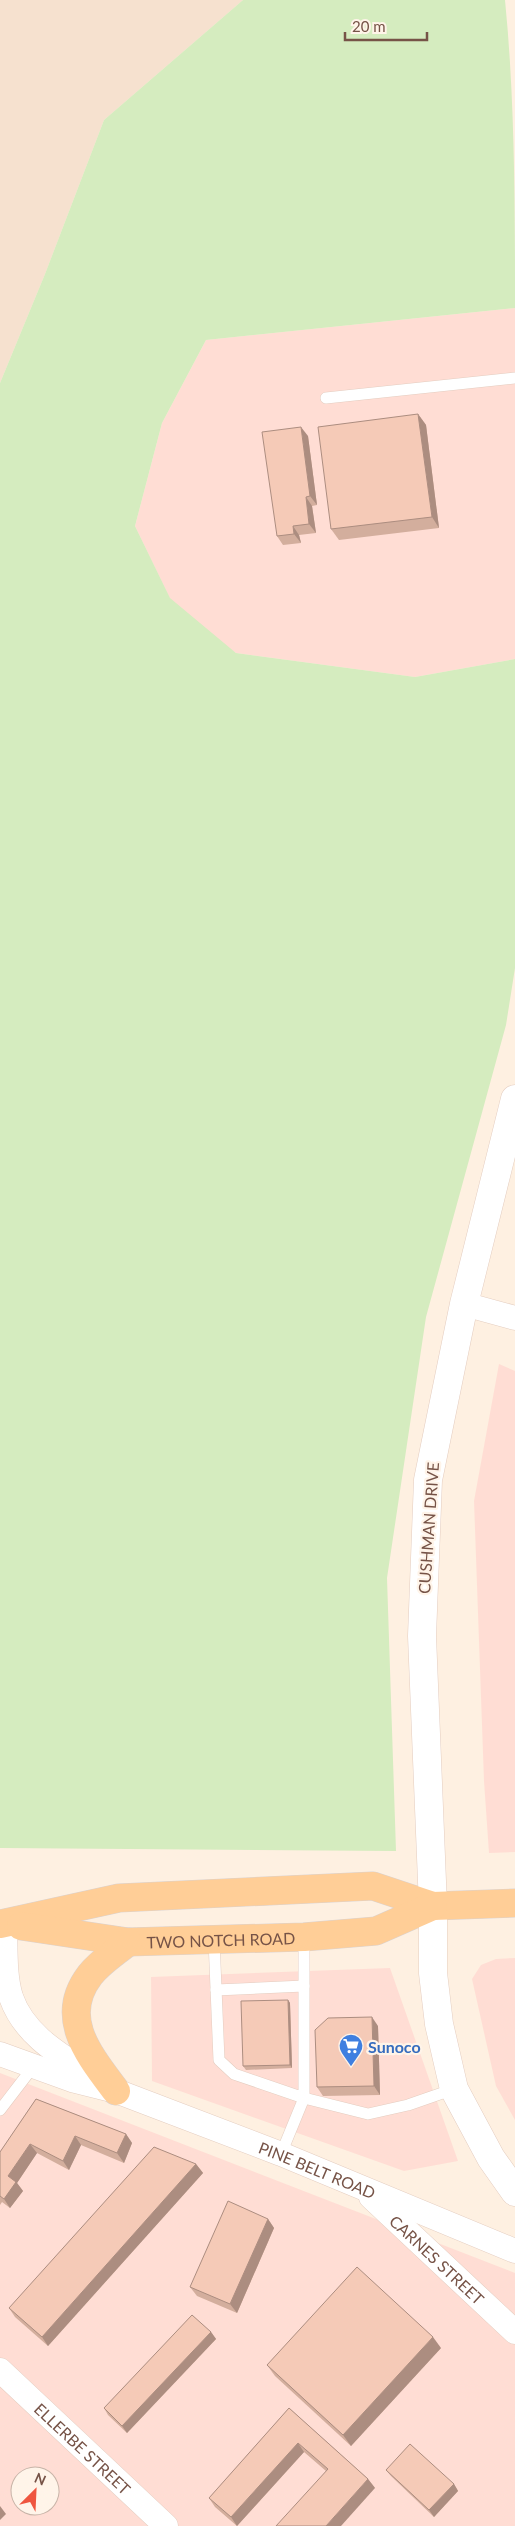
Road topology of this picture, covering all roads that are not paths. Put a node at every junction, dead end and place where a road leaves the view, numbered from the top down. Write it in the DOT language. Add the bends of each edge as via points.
graph roads {
  1 [pos="515,378"];
  2 [pos="326,398"];
  3 [pos="515,1099"];
  4 [pos="464,1304"];
  5 [pos="515,1318"];
  6 [pos="515,1903"];
  7 [pos="433,1906"];
  8 [pos="2,1924"];
  9 [pos="304,1937"];
  10 [pos="214,1940"];
  11 [pos="128,1942"];
  12 [pos="304,1986"];
  13 [pos="216,1990"];
  14 [pos="0,2054"];
  15 [pos="33,2067"];
  16 [pos="454,2089"];
  17 [pos="116,2091"];
  18 [pos="304,2098"];
  19 [pos="0,2110"];
  20 [pos="281,2154"];
  21 [pos="360,2187"];
  22 [pos="515,2192"];
  23 [pos="515,2251"];
  24 [pos="515,2332"];
  25 [pos="0,2370"];
  26 [pos="166,2526"];
  1 -- 2 [label="lane"];
  3 -- 4 [label="street, CUSHMAN DRIVE"];
  4 -- 5 [label="street"];
  4 -- 7 [label="street, CUSHMAN DRIVE" via="428,1489 422,1636"];
  6 -- 7 [label="main road, TWO NOTCH ROAD"];
  7 -- 8 [label="main road, TWO NOTCH ROAD" via="373,1886 119,1898"];
  7 -- 9 [label="main road, TWO NOTCH ROAD" via="376,1930"];
  7 -- 16 [label="street, CUSHMAN DRIVE" via="433,1973 438,2015"];
  8 -- 11 [label="main road, TWO NOTCH ROAD"];
  8 -- 17 [label="street, PINE BELT ROAD" via="11,1997 24,2023 49,2046"];
  9 -- 10 [label="main road, TWO NOTCH ROAD"];
  9 -- 12 [label="lane"];
  10 -- 11 [label="main road, TWO NOTCH ROAD"];
  10 -- 13 [label="lane"];
  11 -- 17 [label="main road" via="92,1973 80,1995 76,2011 80,2037"];
  12 -- 13 [label="lane"];
  12 -- 18 [label="lane"];
  13 -- 18 [label="lane" via="219,2060 234,2074"];
  14 -- 15 [label="street, PINE BELT ROAD"];
  15 -- 17 [label="street, PINE BELT ROAD"];
  15 -- 19 [label="lane"];
  16 -- 18 [label="lane" via="408,2105 368,2114"];
  16 -- 22 [label="street, CUSHMAN DRIVE" via="491,2158"];
  17 -- 20 [label="street, PINE BELT ROAD"];
  18 -- 20 [label="lane"];
  20 -- 21 [label="street, PINE BELT ROAD"];
  21 -- 23 [label="street, PINE BELT ROAD"];
  21 -- 24 [label="street, CARNES STREET"];
  25 -- 26 [label="street, ELLERBE STREET"];
}
